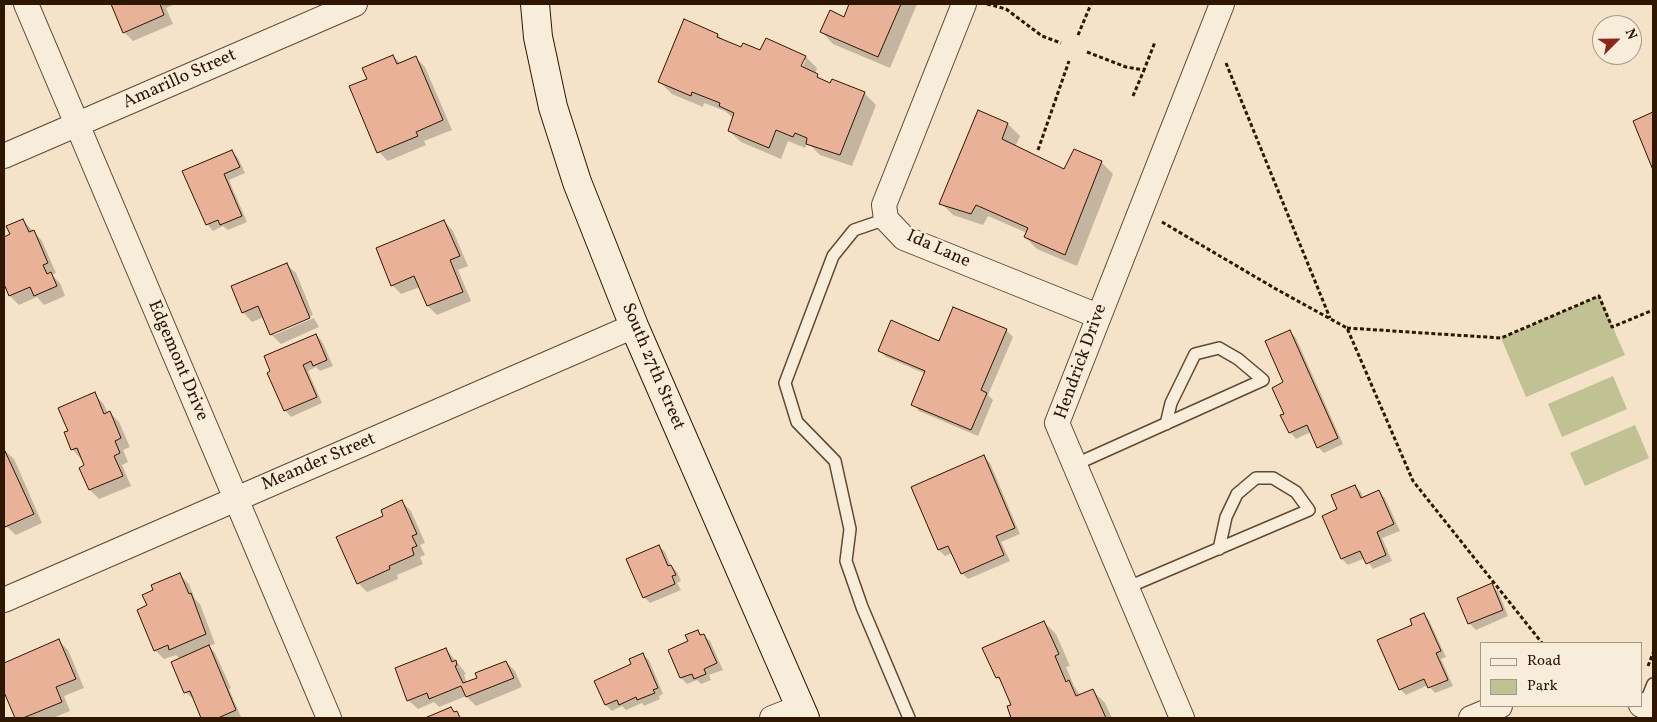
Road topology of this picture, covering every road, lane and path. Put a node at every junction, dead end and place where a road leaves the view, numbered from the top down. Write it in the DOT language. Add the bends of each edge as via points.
graph roads {
  1 [pos="26,4"];
  2 [pos="355,4"];
  3 [pos="534,4"];
  4 [pos="964,4"];
  5 [pos="982,4"];
  6 [pos="1091,4"];
  7 [pos="1222,4"];
  8 [pos="1212,28"];
  9 [pos="1078,35"];
  10 [pos="1155,42"];
  11 [pos="1061,43"];
  12 [pos="1087,52"];
  13 [pos="1069,61"];
  14 [pos="1144,70"];
  15 [pos="1133,96"];
  16 [pos="77,125"];
  17 [pos="1038,150"];
  18 [pos="4,156"];
  19 [pos="1140,209"];
  20 [pos="886,219"];
  21 [pos="1653,310"];
  22 [pos="1098,316"];
  23 [pos="1330,319"];
  24 [pos="634,326"];
  25 [pos="1347,328"];
  26 [pos="1166,424"];
  27 [pos="1074,465"];
  28 [pos="236,499"];
  29 [pos="1218,549"];
  30 [pos="1126,588"];
  31 [pos="4,600"];
  32 [pos="1541,642"];
  33 [pos="1653,684"];
  34 [pos="1498,707"];
  35 [pos="1646,707"];
  36 [pos="802,712"];
  37 [pos="329,718"];
  38 [pos="772,718"];
  39 [pos="909,718"];
  40 [pos="1182,718"];
  41 [pos="1471,718"];
  1 -- 16 [label="street, Edgemont Drive"];
  2 -- 16 [label="street, Amarillo Street"];
  3 -- 24 [label="main road, South 27th Street" via="553,107 577,182"];
  4 -- 20 [label="street" via="884,205"];
  5 -- 11 [label="path" via="1006,9 1042,36"];
  6 -- 9 [label="path"];
  7 -- 8 [label="street, Hendrick Drive"];
  8 -- 19 [label="street, Hendrick Drive"];
  8 -- 23 [label="path"];
  10 -- 14 [label="path"];
  12 -- 14 [label="path" via="1126,67"];
  13 -- 17 [label="path"];
  14 -- 15 [label="path"];
  16 -- 18 [label="street, Amarillo Street"];
  16 -- 28 [label="street, Edgemont Drive"];
  19 -- 22 [label="street, Hendrick Drive"];
  19 -- 23 [label="path"];
  20 -- 22 [label="street, Ida Lane" via="904,238"];
  20 -- 39 [label="lane" via="854,230 832,256 785,383 797,422 835,461 850,529 846,561"];
  21 -- 25 [label="path" via="1612,327 1599,296 1501,338"];
  22 -- 27 [label="street, Hendrick Drive" via="1057,423"];
  23 -- 25 [label="path"];
  24 -- 28 [label="street, Meander Street"];
  24 -- 36 [label="main road, South 27th Street"];
  25 -- 32 [label="path" via="1413,481"];
  26 -- 26 [label="lane" via="1246,388 1263,380 1238,358 1219,348 1195,354 1171,402"];
  26 -- 27 [label="lane"];
  27 -- 30 [label="street, Hendrick Drive"];
  28 -- 31 [label="street, Meander Street"];
  28 -- 37 [label="street, Edgemont Drive"];
  29 -- 29 [label="lane" via="1300,514 1309,510 1296,492 1273,478 1256,478 1237,494 1226,518"];
  29 -- 30 [label="lane"];
  30 -- 40 [label="street, Hendrick Drive"];
  33 -- 35 [label="lane"];
  34 -- 41 [label="street"];
  36 -- 38 [label="street"];
}
